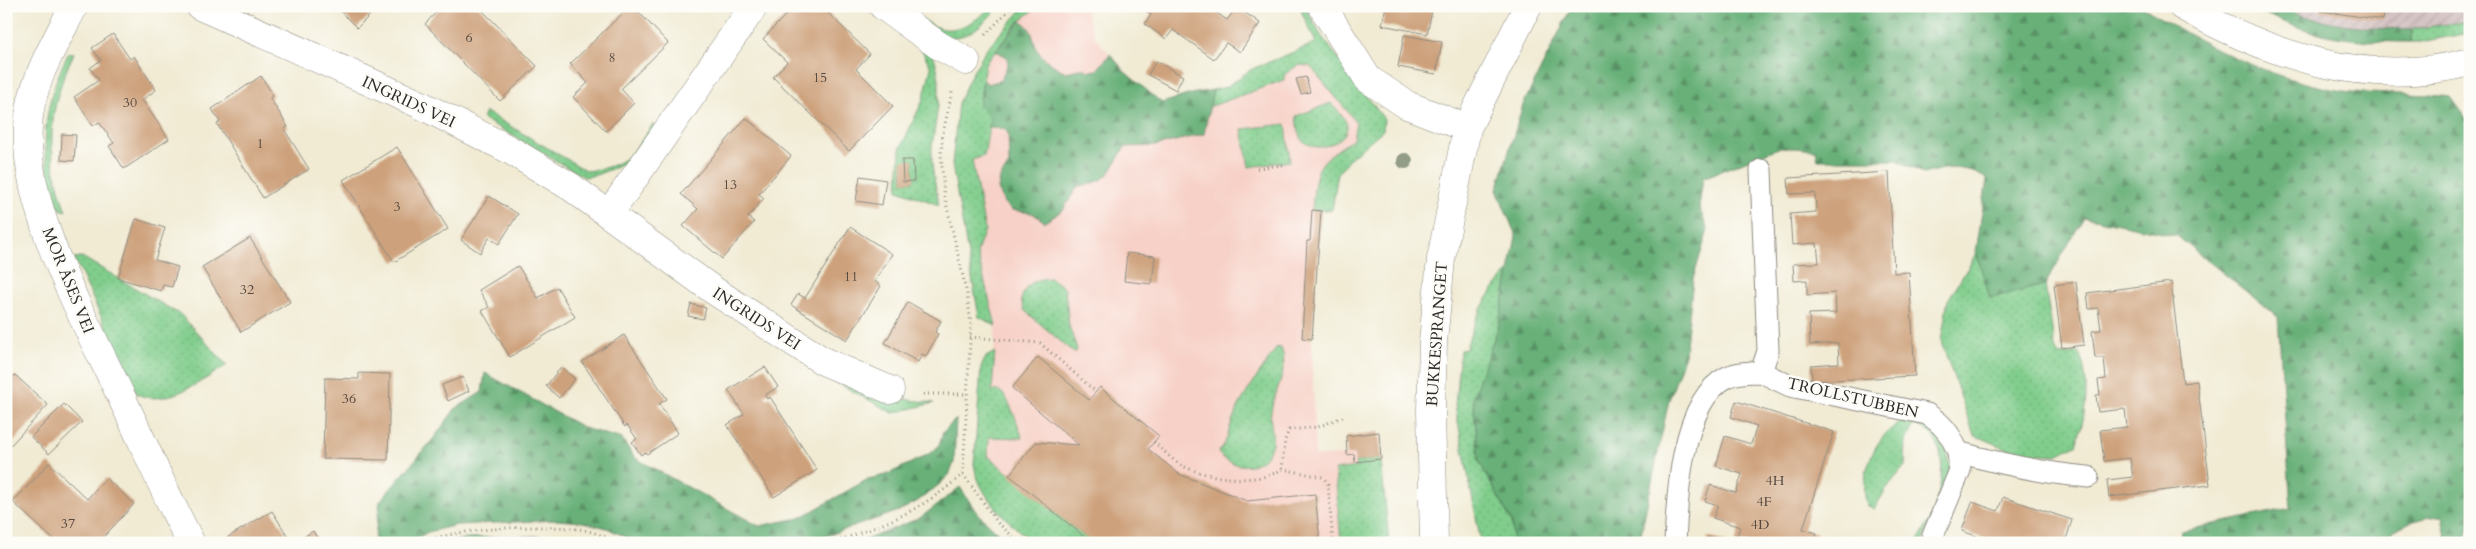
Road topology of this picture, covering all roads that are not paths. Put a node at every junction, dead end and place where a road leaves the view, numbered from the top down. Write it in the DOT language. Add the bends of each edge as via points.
graph roads {
  1 [pos="74,6"];
  2 [pos="200,6"];
  3 [pos="754,6"];
  4 [pos="883,6"];
  5 [pos="1322,6"];
  6 [pos="1528,6"];
  7 [pos="2182,6"];
  8 [pos="966,61"];
  9 [pos="2470,62"];
  10 [pos="1467,128"];
  11 [pos="1761,170"];
  12 [pos="609,214"];
  13 [pos="1761,372"];
  14 [pos="890,390"];
  15 [pos="1958,452"];
  16 [pos="2088,477"];
  17 [pos="191,543"];
  18 [pos="1434,543"];
  19 [pos="1675,543"];
  20 [pos="1930,543"];
  1 -- 17 [label="street, MOR ÅSES VEI" via="52,48 30,110 30,174 66,281"];
  2 -- 12 [label="street, INGRIDS VEI" via="444,116 518,155"];
  3 -- 12 [label="street"];
  4 -- 8 [label="street"];
  5 -- 10 [label="street" via="1368,78 1407,106"];
  6 -- 10 [label="street, BUKKESPRANGET"];
  7 -- 9 [label="street" via="2218,26 2291,56 2348,69 2402,73"];
  10 -- 18 [label="street, BUKKESPRANGET" via="1440,259 1433,342 1431,452"];
  11 -- 13 [label="lane" via="1768,352"];
  12 -- 14 [label="street, INGRIDS VEI" via="713,290 823,362"];
  13 -- 15 [label="lane, TROLLSTUBBEN" via="1790,386 1927,414 1952,437"];
  13 -- 19 [label="lane, TROLLSTUBBEN" via="1727,376 1712,388 1697,411 1683,456 1676,499"];
  15 -- 16 [label="lane" via="2001,464"];
  15 -- 20 [label="lane" via="1960,470"];
}
